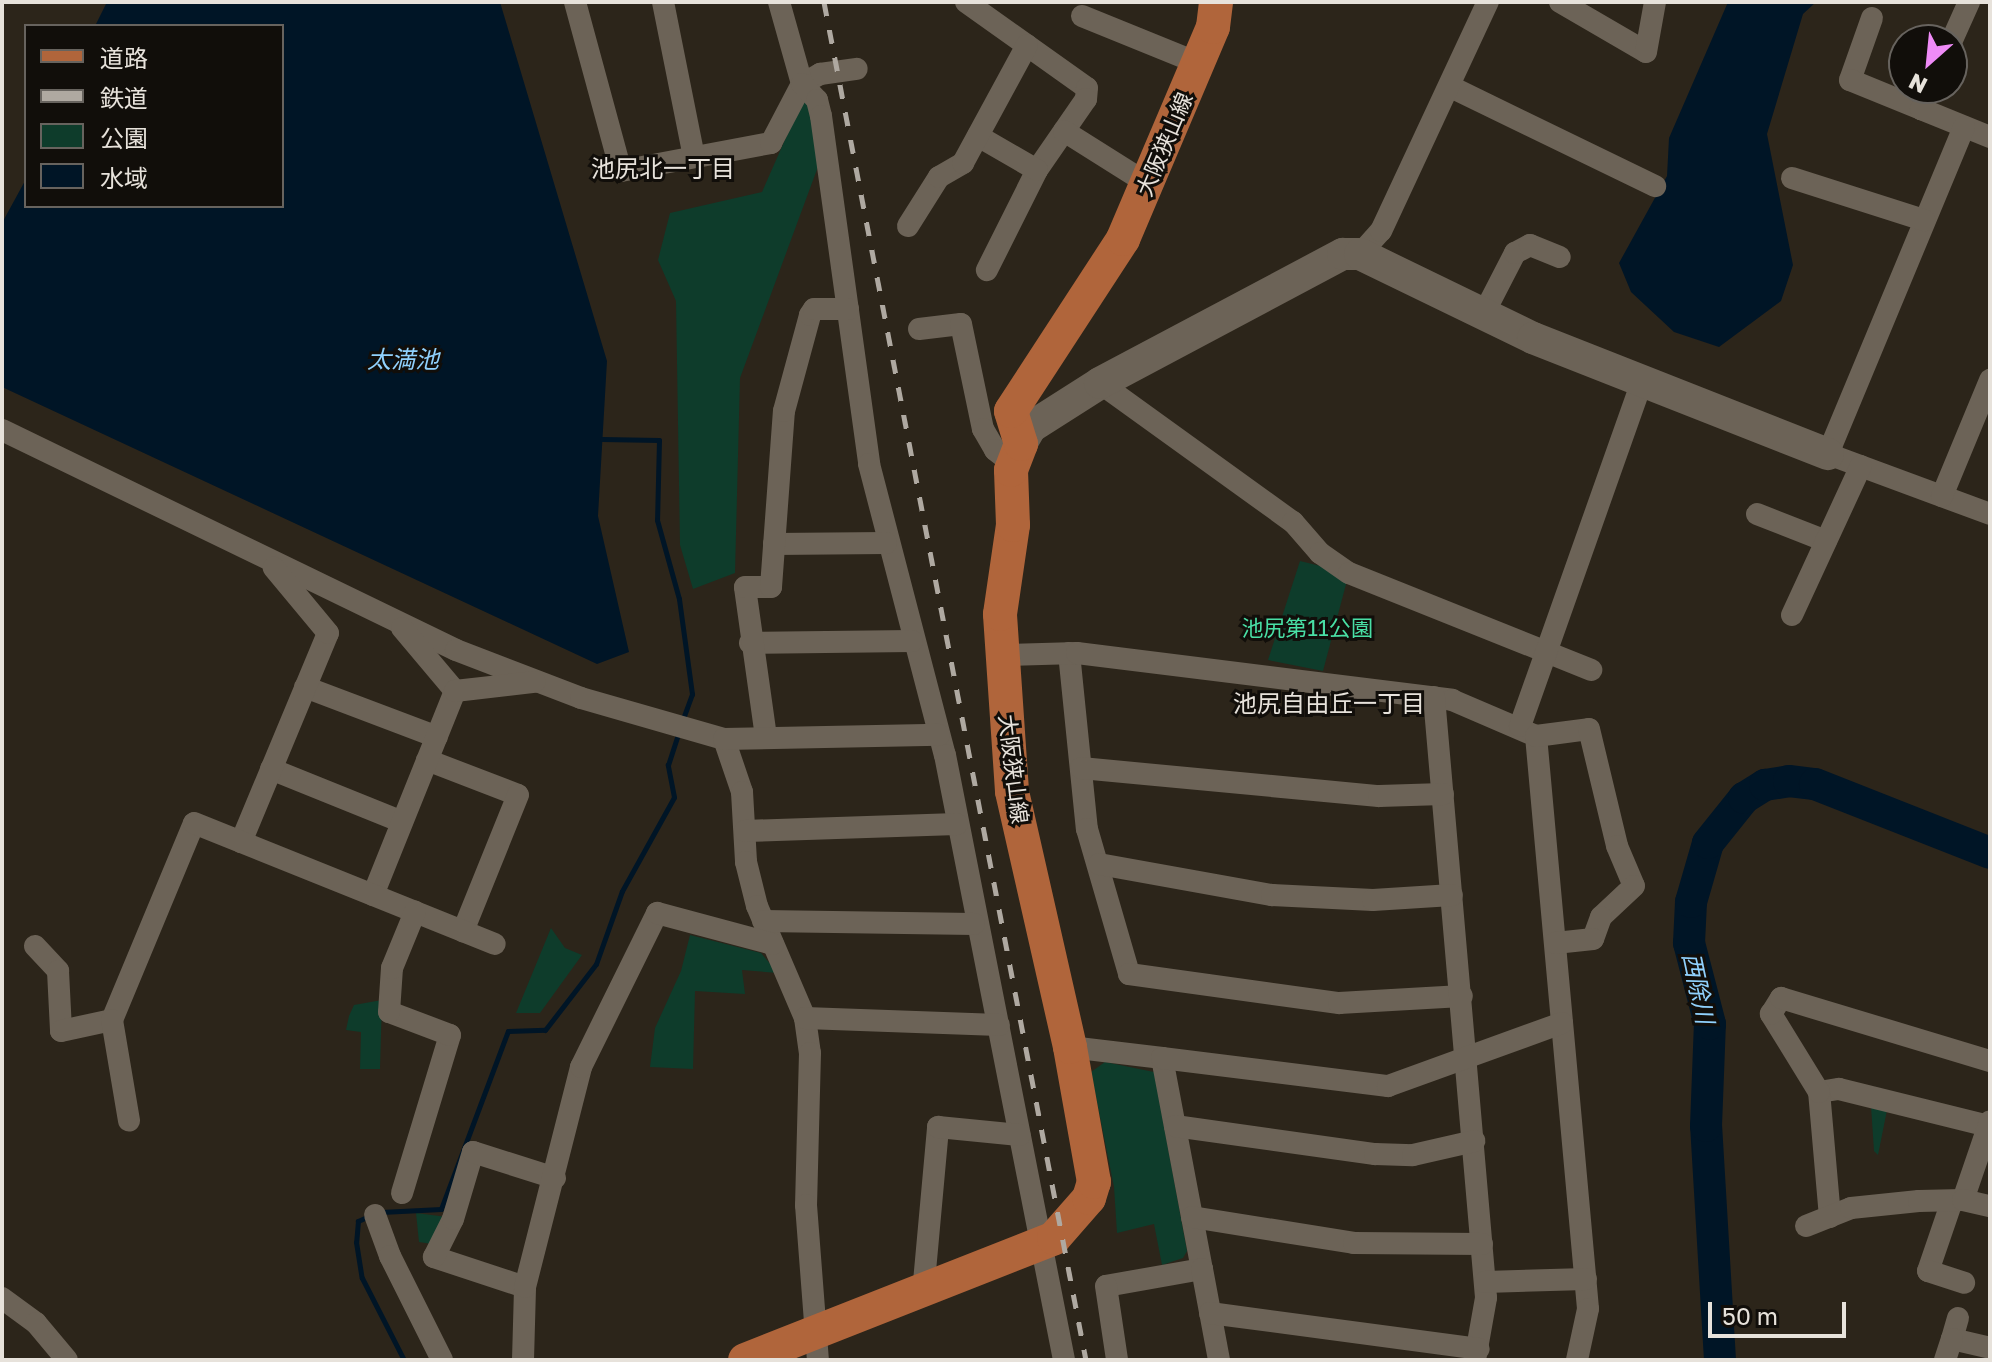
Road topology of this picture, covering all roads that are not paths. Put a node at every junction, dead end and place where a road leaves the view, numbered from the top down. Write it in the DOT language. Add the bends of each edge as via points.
graph roads {
  1 [pos="575,2"];
  2 [pos="663,2"];
  3 [pos="779,2"];
  4 [pos="966,2"];
  5 [pos="1216,2"];
  6 [pos="1488,2"];
  7 [pos="1560,2"];
  8 [pos="1655,2"];
  9 [pos="1969,2"];
  10 [pos="1082,16"];
  11 [pos="1872,18"];
  12 [pos="1959,24"];
  13 [pos="1027,45"];
  14 [pos="1198,63"];
  15 [pos="857,69"];
  16 [pos="802,84"];
  17 [pos="1451,87"];
  18 [pos="1923,104"];
  19 [pos="1921,109"];
  20 [pos="1964,127"];
  21 [pos="1064,131"];
  22 [pos="978,136"];
  23 [pos="1990,137"];
  24 [pos="694,157"];
  25 [pos="1037,170"];
  26 [pos="1792,178"];
  27 [pos="1148,184"];
  28 [pos="1655,186"];
  29 [pos="1924,220"];
  30 [pos="908,226"];
  31 [pos="1360,254"];
  32 [pos="1560,257"];
  33 [pos="987,270"];
  34 [pos="848,309"];
  35 [pos="1483,315"];
  36 [pos="919,329"];
  37 [pos="1990,380"];
  38 [pos="1642,382"];
  39 [pos="1100,383"];
  40 [pos="2,430"];
  41 [pos="1017,454"];
  42 [pos="1828,454"];
  43 [pos="1861,466"];
  44 [pos="1942,496"];
  45 [pos="1757,514"];
  46 [pos="1990,514"];
  47 [pos="1826,541"];
  48 [pos="886,543"];
  49 [pos="774,544"];
  50 [pos="268,561"];
  51 [pos="1792,615"];
  52 [pos="398,623"];
  53 [pos="912,641"];
  54 [pos="750,643"];
  55 [pos="1545,650"];
  56 [pos="1069,653"];
  57 [pos="1004,655"];
  58 [pos="1591,670"];
  59 [pos="539,682"];
  60 [pos="305,687"];
  61 [pos="455,691"];
  62 [pos="1434,697"];
  63 [pos="1528,731"];
  64 [pos="939,735"];
  65 [pos="437,737"];
  66 [pos="766,737"];
  67 [pos="724,739"];
  68 [pos="427,760"];
  69 [pos="1081,768"];
  70 [pos="271,769"];
  71 [pos="1443,794"];
  72 [pos="402,822"];
  73 [pos="957,824"];
  74 [pos="745,831"];
  75 [pos="241,842"];
  76 [pos="1099,864"];
  77 [pos="373,895"];
  78 [pos="1452,895"];
  79 [pos="415,912"];
  80 [pos="763,921"];
  81 [pos="974,924"];
  82 [pos="463,931"];
  83 [pos="1555,943"];
  84 [pos="495,944"];
  85 [pos="773,944"];
  86 [pos="35,946"];
  87 [pos="1462,996"];
  88 [pos="805,1018"];
  89 [pos="112,1020"];
  90 [pos="1562,1023"];
  91 [pos="999,1025"];
  92 [pos="1070,1047"];
  93 [pos="1988,1054"];
  94 [pos="1467,1056"];
  95 [pos="1162,1058"];
  96 [pos="1819,1092"];
  97 [pos="129,1121"];
  98 [pos="1989,1124"];
  99 [pos="1175,1126"];
  100 [pos="1020,1135"];
  101 [pos="1474,1141"];
  102 [pos="555,1178"];
  103 [pos="402,1193"];
  104 [pos="1957,1200"];
  105 [pos="1990,1206"];
  106 [pos="375,1215"];
  107 [pos="1192,1217"];
  108 [pos="1830,1217"];
  109 [pos="1806,1226"];
  110 [pos="1482,1244"];
  111 [pos="1038,1246"];
  112 [pos="1202,1269"];
  113 [pos="1586,1279"];
  114 [pos="1485,1282"];
  115 [pos="1964,1283"];
  116 [pos="525,1287"];
  117 [pos="923,1293"];
  118 [pos="2,1298"];
  119 [pos="1210,1313"];
  120 [pos="1952,1339"];
  121 [pos="1990,1348"];
  122 [pos="811,1351"];
  123 [pos="1477,1355"];
  124 [pos="67,1360"];
  125 [pos="442,1360"];
  126 [pos="523,1360"];
  127 [pos="745,1360"];
  128 [pos="1064,1360"];
  129 [pos="1117,1360"];
  130 [pos="1219,1360"];
  131 [pos="1577,1360"];
  1 -- 24 [label="street" via="621,171"];
  2 -- 24 [label="street"];
  3 -- 16 [label="street"];
  4 -- 13 [label="street"];
  5 -- 14 [label="main road, 大阪狭山線"];
  6 -- 17 [label="street"];
  7 -- 8 [label="street" via="1646,52"];
  9 -- 12 [label="street"];
  10 -- 14 [label="street"];
  11 -- 19 [label="street" via="1844,78"];
  13 -- 21 [label="street" via="1087,88 1086,99"];
  13 -- 22 [label="street"];
  14 -- 27 [label="main road, 大阪狭山線"];
  15 -- 16 [label="street" via="820,74"];
  16 -- 24 [label="street" via="771,143"];
  16 -- 34 [label="street" via="817,100 821,116"];
  17 -- 28 [label="street"];
  17 -- 31 [label="street" via="1381,231"];
  18 -- 19 [label="street"];
  19 -- 20 [label="street"];
  20 -- 23 [label="street"];
  20 -- 29 [label="street"];
  21 -- 25 [label="street"];
  21 -- 27 [label="street"];
  22 -- 25 [label="street"];
  22 -- 30 [label="street" via="963,163 939,177"];
  25 -- 33 [label="street"];
  26 -- 29 [label="street"];
  27 -- 41 [label="main road, 大阪狭山線" via="1123,239 1011,411"];
  29 -- 42 [label="street"];
  31 -- 35 [label="street"];
  31 -- 39 [label="street" via="1343,254"];
  32 -- 35 [label="street" via="1530,245 1515,253"];
  34 -- 48 [label="street" via="856,391"];
  34 -- 49 [label="street" via="814,309 795,357 784,411"];
  35 -- 38 [label="street"];
  36 -- 41 [label="street" via="961,324 983,429 995,450"];
  37 -- 44 [label="street"];
  38 -- 42 [label="street"];
  38 -- 55 [label="street"];
  39 -- 41 [label="street" via="1031,427"];
  39 -- 55 [label="street" via="1293,522 1320,553 1349,573"];
  40 -- 50 [label="street"];
  41 -- 57 [label="main road, 大阪狭山線" via="1000,614"];
  42 -- 43 [label="street"];
  43 -- 44 [label="street"];
  43 -- 47 [label="street"];
  44 -- 46 [label="street"];
  45 -- 47 [label="street"];
  47 -- 51 [label="street"];
  48 -- 49 [label="street"];
  48 -- 53 [label="street"];
  49 -- 54 [label="street" via="771,587 745,587"];
  50 -- 52 [label="street"];
  50 -- 60 [label="street" via="328,633"];
  52 -- 59 [label="street"];
  52 -- 61 [label="street"];
  53 -- 54 [label="street"];
  53 -- 64 [label="street"];
  54 -- 66 [label="street"];
  55 -- 58 [label="street"];
  55 -- 63 [label="street"];
  56 -- 57 [label="street"];
  56 -- 62 [label="street"];
  56 -- 69 [label="street"];
  57 -- 92 [label="main road, 大阪狭山線" via="1012,791"];
  59 -- 61 [label="street"];
  59 -- 67 [label="street"];
  60 -- 65 [label="street"];
  60 -- 70 [label="street"];
  61 -- 65 [label="street"];
  62 -- 63 [label="street"];
  62 -- 71 [label="street"];
  63 -- 83 [label="street"];
  63 -- 83 [label="street" via="1589,729 1617,846 1634,886 1601,917 1593,939"];
  64 -- 66 [label="street"];
  64 -- 73 [label="street"];
  65 -- 68 [label="street"];
  66 -- 67 [label="street"];
  67 -- 74 [label="street" via="735,762"];
  68 -- 72 [label="street"];
  68 -- 82 [label="street" via="518,795"];
  69 -- 71 [label="street" via="1379,796"];
  69 -- 76 [label="street" via="1087,829"];
  70 -- 72 [label="street"];
  70 -- 75 [label="street"];
  71 -- 78 [label="street"];
  72 -- 77 [label="street"];
  73 -- 74 [label="street"];
  73 -- 81 [label="street"];
  74 -- 80 [label="street" via="746,862"];
  75 -- 77 [label="street"];
  75 -- 89 [label="street" via="194,823"];
  76 -- 78 [label="street" via="1272,895 1373,900"];
  76 -- 87 [label="street" via="1129,974 1339,1003"];
  77 -- 79 [label="street"];
  78 -- 87 [label="street"];
  79 -- 82 [label="street"];
  79 -- 103 [label="street" via="392,968 389,1012 450,1035"];
  80 -- 81 [label="street"];
  80 -- 85 [label="street"];
  81 -- 91 [label="street"];
  82 -- 84 [label="street"];
  83 -- 90 [label="street"];
  85 -- 88 [label="street"];
  85 -- 102 [label="street" via="657,913 581,1067"];
  86 -- 89 [label="street" via="58,971 61,1031"];
  87 -- 94 [label="street"];
  88 -- 91 [label="street"];
  88 -- 122 [label="street" via="810,1053 806,1205 814,1270"];
  89 -- 97 [label="street"];
  90 -- 94 [label="street"];
  90 -- 113 [label="street"];
  91 -- 100 [label="street"];
  92 -- 95 [label="street"];
  92 -- 111 [label="main road, 大阪狭山線" via="1094,1182 1089,1198 1061,1234"];
  93 -- 96 [label="street" via="1781,998 1771,1014"];
  94 -- 95 [label="street" via="1388,1086"];
  94 -- 101 [label="street"];
  95 -- 99 [label="street"];
  96 -- 98 [label="street" via="1839,1089"];
  96 -- 108 [label="street"];
  98 -- 104 [label="street"];
  99 -- 101 [label="street" via="1375,1154 1413,1155"];
  99 -- 107 [label="street"];
  100 -- 111 [label="street"];
  100 -- 117 [label="street" via="938,1127"];
  101 -- 110 [label="street"];
  102 -- 116 [label="street"];
  102 -- 116 [label="street" via="473,1152 453,1219 434,1257"];
  104 -- 105 [label="street"];
  104 -- 108 [label="street" via="1851,1208"];
  104 -- 115 [label="street" via="1928,1271"];
  106 -- 125 [label="street"];
  107 -- 110 [label="street" via="1354,1243"];
  107 -- 112 [label="street"];
  108 -- 109 [label="street"];
  110 -- 114 [label="street"];
  111 -- 117 [label="main road, 大阪狭山線"];
  111 -- 128 [label="street"];
  112 -- 119 [label="street"];
  112 -- 129 [label="street" via="1106,1286"];
  113 -- 114 [label="street"];
  113 -- 131 [label="street" via="1588,1309"];
  114 -- 123 [label="street"];
  116 -- 126 [label="street"];
  117 -- 122 [label="main road, 大阪狭山線"];
  118 -- 124 [label="street" via="36,1323"];
  119 -- 123 [label="street"];
  119 -- 130 [label="street"];
  120 -- 121 [label="street"];
  122 -- 127 [label="main road, 大阪狭山線"];
}
